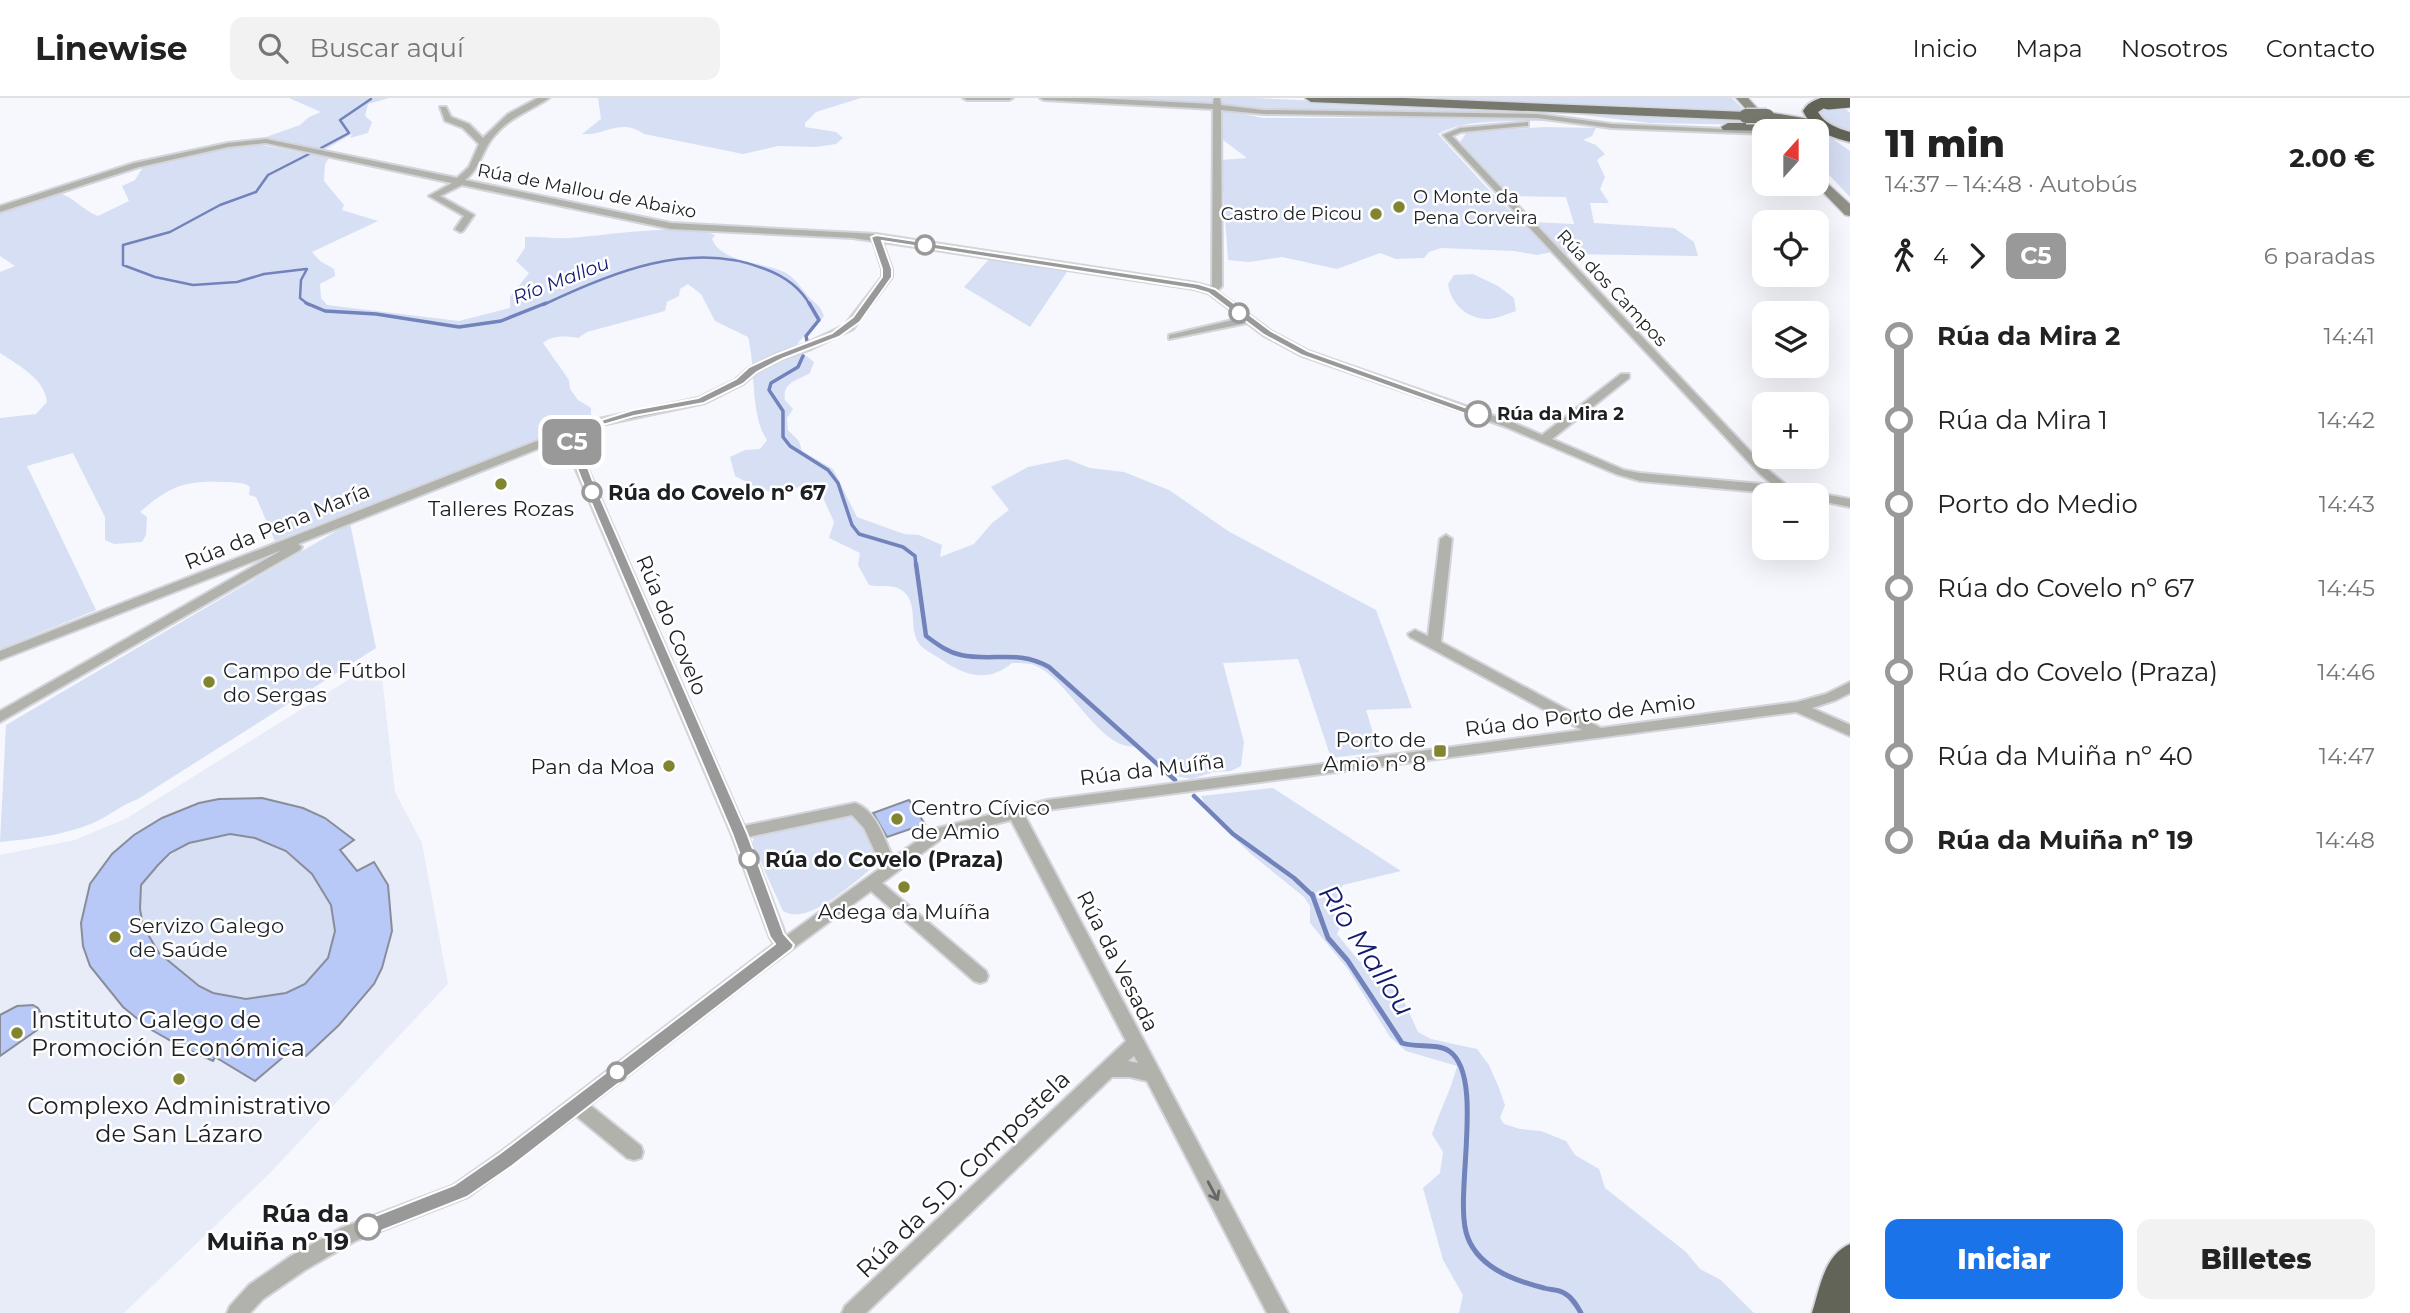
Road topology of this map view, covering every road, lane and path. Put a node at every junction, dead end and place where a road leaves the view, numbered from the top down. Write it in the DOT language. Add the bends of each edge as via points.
graph roads {
  1 [pos="545,98"];
  2 [pos="967,98"];
  3 [pos="1009,98"];
  4 [pos="1044,98"];
  5 [pos="1311,98"];
  6 [pos="1654,98"];
  7 [pos="1740,98"];
  8 [pos="1834,99"];
  9 [pos="1850,99"];
  10 [pos="1217,103"];
  11 [pos="1810,105"];
  12 [pos="1513,106"];
  13 [pos="1850,107"];
  14 [pos="443,109"];
  15 [pos="1750,113"];
  16 [pos="1569,115"];
  17 [pos="1760,119"];
  18 [pos="1782,119"];
  19 [pos="1752,125"];
  20 [pos="1752,125"];
  21 [pos="1829,129"];
  22 [pos="1829,130"];
  23 [pos="1850,137"];
  24 [pos="484,144"];
  25 [pos="1850,145"];
  26 [pos="458,182"];
  27 [pos="1829,190"];
  28 [pos="0,209"];
  29 [pos="1850,212"];
  30 [pos="460,229"];
  31 [pos="876,237"];
  32 [pos="1211,291"];
  33 [pos="1248,320"];
  34 [pos="1173,337"];
  35 [pos="1625,376"];
  36 [pos="569,432"];
  37 [pos="1544,439"];
  38 [pos="1778,483"];
  39 [pos="1752,487"];
  40 [pos="1829,499"];
  41 [pos="1850,503"];
  42 [pos="324,528"];
  43 [pos="1446,539"];
  44 [pos="1415,634"];
  45 [pos="1434,645"];
  46 [pos="0,656"];
  47 [pos="1850,687"];
  48 [pos="1821,701"];
  49 [pos="1798,707"];
  50 [pos="0,717"];
  51 [pos="1845,728"];
  52 [pos="1601,734"];
  53 [pos="1366,764"];
  54 [pos="1015,812"];
  55 [pos="739,833"];
  56 [pos="890,868"];
  57 [pos="871,882"];
  58 [pos="786,945"];
  59 [pos="980,975"];
  60 [pos="1135,1044"];
  61 [pos="1108,1070"];
  62 [pos="1151,1074"];
  63 [pos="576,1105"];
  64 [pos="635,1152"];
  65 [pos="1850,1262"];
  66 [pos="237,1313"];
  67 [pos="852,1313"];
  68 [pos="1278,1313"];
  69 [pos="1831,1313"];
  1 -- 24 [label="street" via="517,109"];
  2 -- 3 [label="street"];
  4 -- 10 [label="street"];
  5 -- 12 [label="main road"];
  6 -- 16 [label="main road"];
  7 -- 15 [label="street"];
  8 -- 9 [label="highway, bridge"];
  8 -- 11 [label="highway"];
  8 -- 13 [label="highway"];
  10 -- 16 [label="street" via="1262,112"];
  10 -- 32 [label="street" via="1217,286"];
  11 -- 18 [label="main road"];
  12 -- 16 [label="main road"];
  12 -- 19 [label="main road" via="1627,124"];
  14 -- 24 [label="street" via="449,119 466,126"];
  15 -- 16 [label="main road"];
  15 -- 17 [label="main road, bridge"];
  16 -- 20 [label="street" via="1639,128"];
  16 -- 38 [label="street, Rúa dos Campos" via="1447,135"];
  21 -- 23 [label="highway"];
  22 -- 25 [label="highway"];
  24 -- 26 [label="street" via="476,167"];
  26 -- 28 [label="street, Rúa de Mallou de Abaixo" via="253,140 137,165"];
  26 -- 30 [label="street, Rúa de Mallou de Abaixo" via="433,196 469,215"];
  26 -- 31 [label="street, Rúa de Mallou de Abaixo" via="671,226"];
  27 -- 29 [label="street"];
  31 -- 32 [label="street, Rúa de Mallou de Abaixo"];
  31 -- 36 [label="street, Rúa da Pena María" via="887,277 857,320 836,335 778,357 701,401 633,413"];
  32 -- 33 [label="street"];
  33 -- 34 [label="street"];
  33 -- 37 [label="street" via="1304,353"];
  35 -- 37 [label="street"];
  36 -- 42 [label="street, Rúa da Pena María"];
  36 -- 55 [label="street, Rúa do Covelo"];
  37 -- 39 [label="street" via="1629,475"];
  40 -- 41 [label="street"];
  42 -- 46 [label="street, Rúa da Pena María"];
  42 -- 50 [label="street"];
  43 -- 45 [label="street"];
  44 -- 45 [label="street"];
  45 -- 52 [label="street"];
  47 -- 48 [label="street, Rúa do Porto de Amio"];
  48 -- 49 [label="street, Rúa do Porto de Amio"];
  48 -- 51 [label="street"];
  49 -- 51 [label="street"];
  49 -- 52 [label="street, Rúa do Porto de Amio"];
  52 -- 53 [label="street, Rúa do Porto de Amio"];
  53 -- 54 [label="street, Rúa da Muíña"];
  54 -- 56 [label="street, Rúa da Muíña" via="939,833"];
  54 -- 60 [label="street, Rúa da Vesada"];
  55 -- 56 [label="street" via="855,809 870,825"];
  55 -- 58 [label="street, Rúa do Covelo" via="778,937"];
  56 -- 57 [label="street, Rúa da Muíña"];
  57 -- 58 [label="street, Rúa da Muíña"];
  57 -- 59 [label="street"];
  58 -- 63 [label="street, Rúa da Muíña"];
  60 -- 61 [label="street, Rúa da S.D. Compostela"];
  60 -- 62 [label="street, Rúa da Vesada"];
  61 -- 62 [label="street"];
  61 -- 67 [label="street, Rúa da S.D. Compostela"];
  62 -- 68 [label="street, Rúa da Vesada, one-way"];
  63 -- 64 [label="street"];
  63 -- 66 [label="street, Rúa da Muíña" via="461,1191 348,1234 266,1285"];
  65 -- 69 [label="highway"];
}
